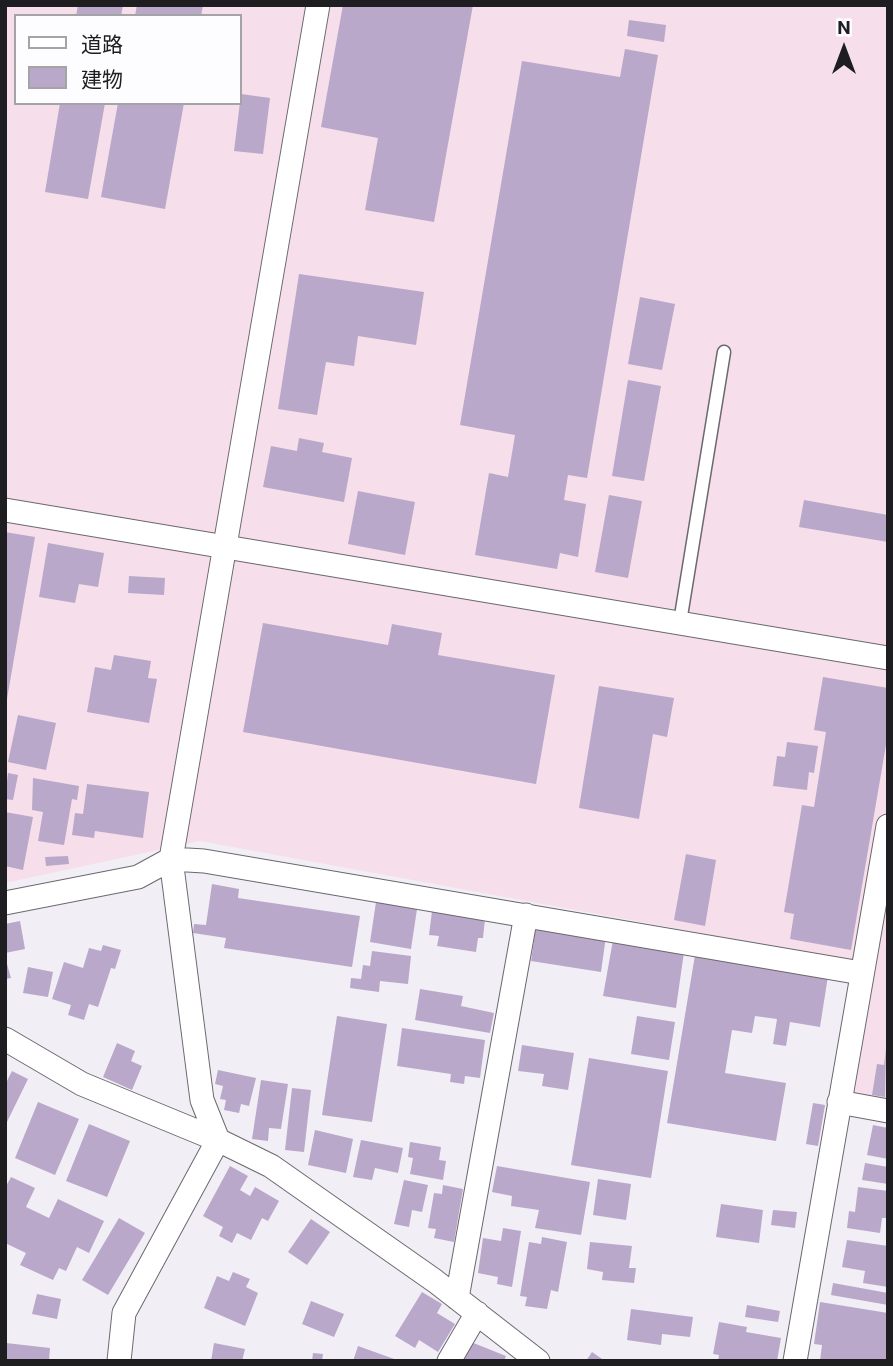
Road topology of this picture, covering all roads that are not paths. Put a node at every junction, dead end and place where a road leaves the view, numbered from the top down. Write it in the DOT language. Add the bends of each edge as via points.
graph roads {
  1 [pos="318,5"];
  2 [pos="724,352"];
  3 [pos="5,510"];
  4 [pos="224,546"];
  5 [pos="680,622"];
  6 [pos="888,658"];
  7 [pos="888,826"];
  8 [pos="171,859"];
  9 [pos="5,903"];
  10 [pos="526,915"];
  11 [pos="861,973"];
  12 [pos="5,1039"];
  13 [pos="839,1102"];
  14 [pos="888,1111"];
  15 [pos="218,1140"];
  16 [pos="457,1298"];
  17 [pos="477,1313"];
  18 [pos="119,1361"];
  19 [pos="449,1361"];
  20 [pos="538,1361"];
  21 [pos="794,1361"];
  1 -- 4 [label="street"];
  2 -- 5 [label="lane"];
  3 -- 4 [label="street"];
  4 -- 5 [label="street"];
  4 -- 8 [label="street"];
  5 -- 6 [label="street"];
  7 -- 11 [label="street"];
  8 -- 9 [label="street" via="138,877"];
  8 -- 10 [label="street" via="204,860"];
  8 -- 15 [label="street" via="202,1100"];
  10 -- 11 [label="street"];
  10 -- 16 [label="street"];
  11 -- 13 [label="street"];
  12 -- 15 [label="street" via="82,1084"];
  13 -- 14 [label="street"];
  13 -- 21 [label="street"];
  15 -- 16 [label="street" via="271,1166"];
  15 -- 18 [label="street" via="124,1313"];
  16 -- 17 [label="street"];
  17 -- 19 [label="street"];
  17 -- 20 [label="street"];
}
